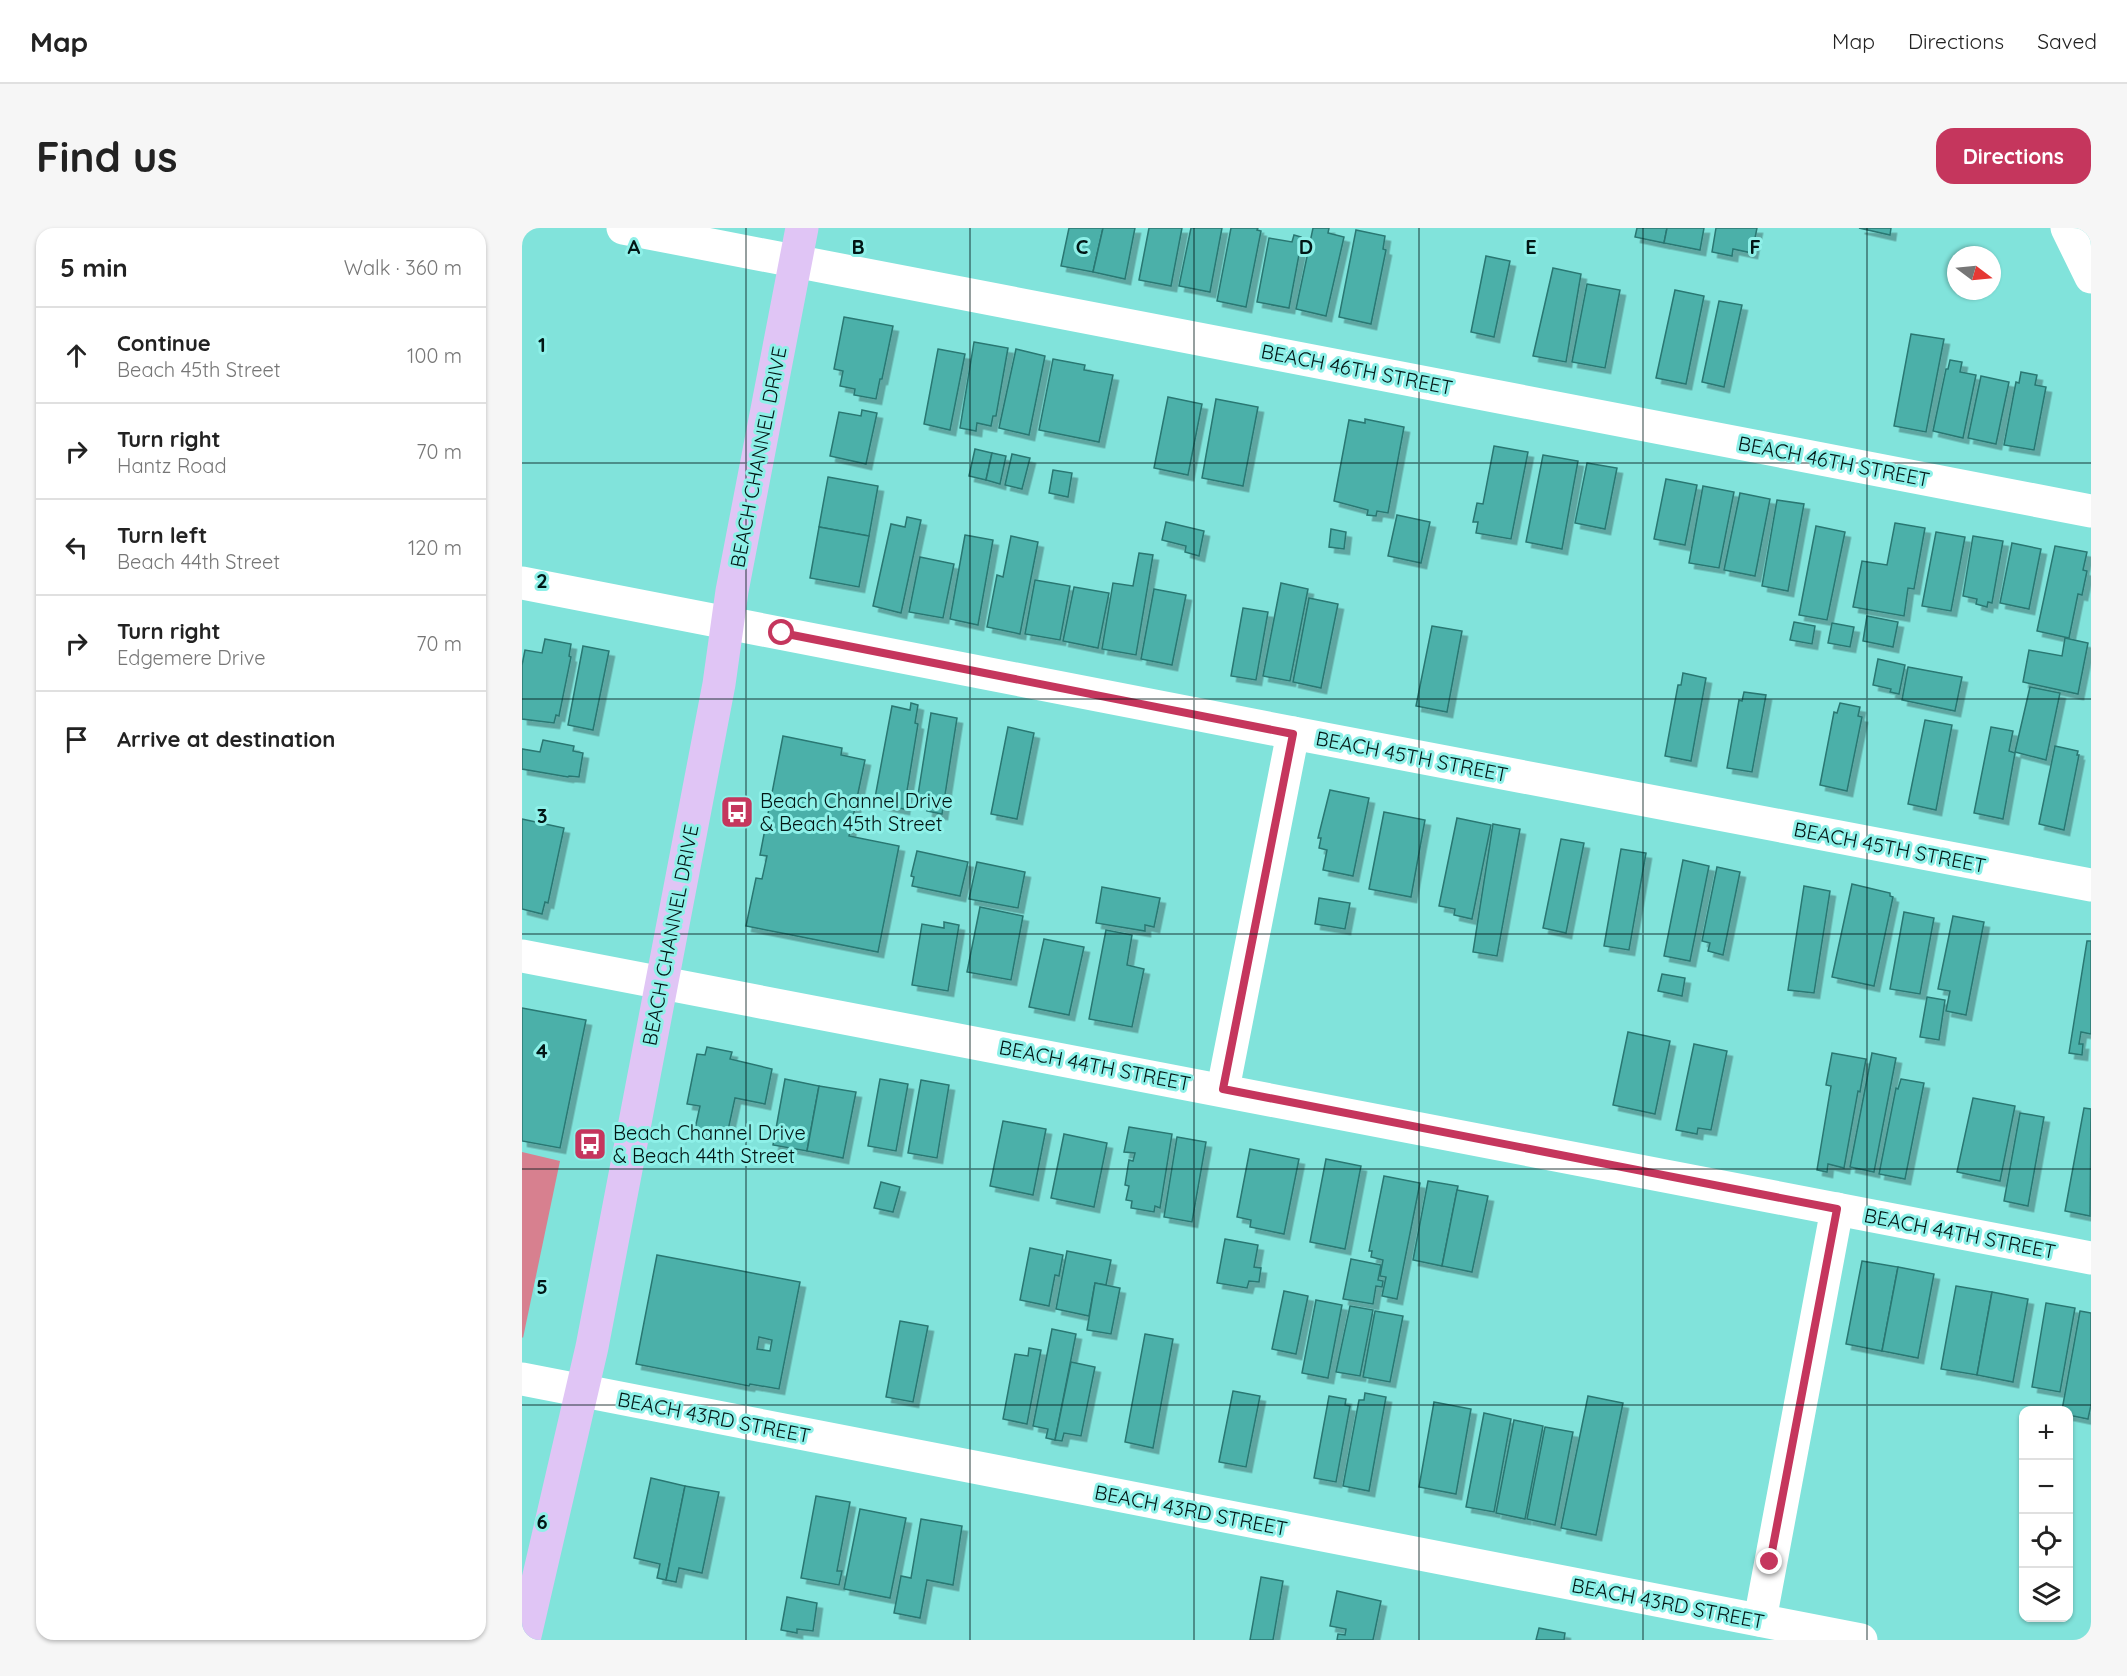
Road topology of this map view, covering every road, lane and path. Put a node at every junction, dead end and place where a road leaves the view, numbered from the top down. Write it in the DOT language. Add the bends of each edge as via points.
graph roads {
  1 [pos="623,228"];
  2 [pos="802,228"];
  3 [pos="2067,228"];
  4 [pos="796,261"];
  5 [pos="2091,277"];
  6 [pos="2091,511"];
  7 [pos="522,583"];
  8 [pos="727,622"];
  9 [pos="1293,734"];
  10 [pos="2091,885"];
  11 [pos="522,956"];
  12 [pos="661,983"];
  13 [pos="1223,1089"];
  14 [pos="1837,1209"];
  15 [pos="2091,1258"];
  16 [pos="522,1379"];
  17 [pos="582,1391"];
  18 [pos="1760,1620"];
  19 [pos="524,1640"];
  20 [pos="1861,1640"];
  1 -- 4 [label="street, BEACH 46TH STREET"];
  2 -- 4 [label="main road, BEACH CHANNEL DRIVE"];
  3 -- 5 [label="street"];
  4 -- 6 [label="street, BEACH 46TH STREET"];
  4 -- 8 [label="main road, BEACH CHANNEL DRIVE"];
  7 -- 8 [label="street, BEACH 45TH STREET"];
  8 -- 9 [label="street, BEACH 45TH STREET"];
  8 -- 12 [label="main road, BEACH CHANNEL DRIVE" via="719,684"];
  9 -- 10 [label="street, BEACH 45TH STREET"];
  9 -- 13 [label="street"];
  11 -- 12 [label="street, BEACH 44TH STREET"];
  12 -- 13 [label="street, BEACH 44TH STREET"];
  12 -- 17 [label="main road, BEACH CHANNEL DRIVE"];
  13 -- 14 [label="street, BEACH 44TH STREET"];
  14 -- 15 [label="street, BEACH 44TH STREET"];
  14 -- 18 [label="street"];
  16 -- 17 [label="street, BEACH 43RD STREET"];
  17 -- 18 [label="street, BEACH 43RD STREET"];
  17 -- 19 [label="main road, BEACH CHANNEL DRIVE"];
  18 -- 20 [label="street, BEACH 43RD STREET"];
}
